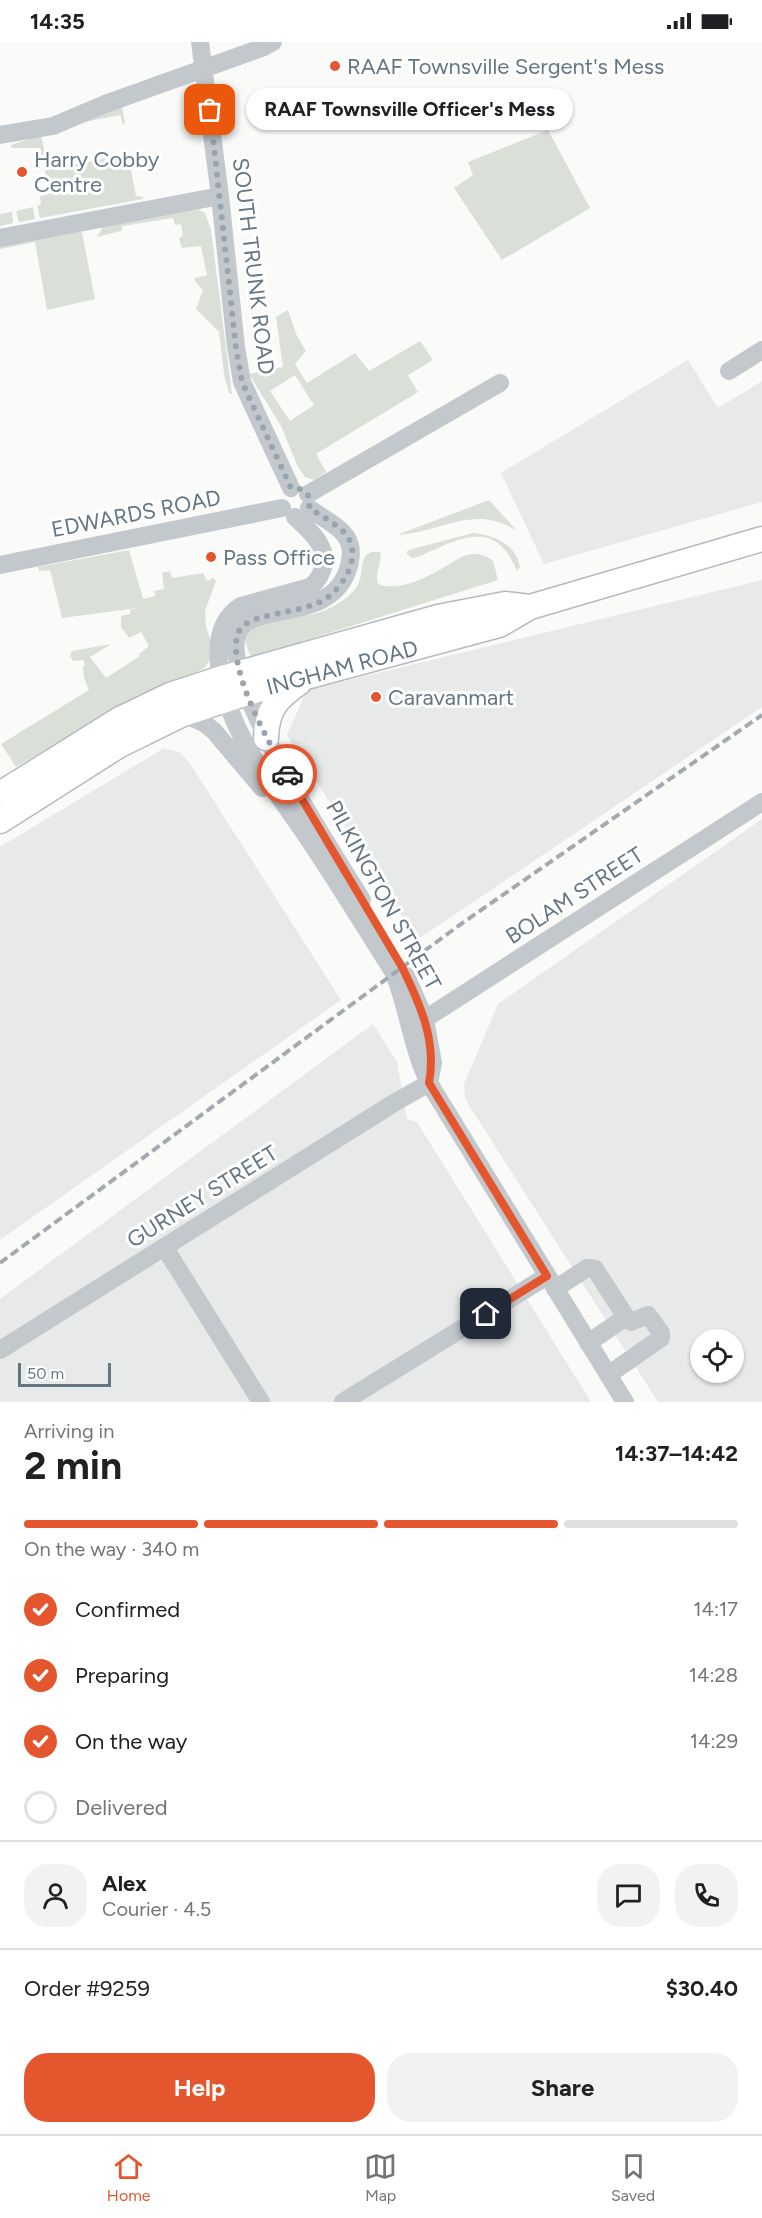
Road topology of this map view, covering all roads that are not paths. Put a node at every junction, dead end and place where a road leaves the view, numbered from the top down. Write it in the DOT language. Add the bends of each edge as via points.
graph roads {
  1 [pos="200,42"];
  2 [pos="273,42"];
  3 [pos="205,67"];
  4 [pos="0,135"];
  5 [pos="220,196"];
  6 [pos="0,238"];
  7 [pos="762,350"];
  8 [pos="729,371"];
  9 [pos="500,384"];
  10 [pos="297,503"];
  11 [pos="762,539"];
  12 [pos="0,565"];
  13 [pos="530,607"];
  14 [pos="308,676"];
  15 [pos="234,685"];
  16 [pos="183,714"];
  17 [pos="266,738"];
  18 [pos="0,794"];
  19 [pos="762,802"];
  20 [pos="0,821"];
  21 [pos="321,858"];
  22 [pos="417,1021"];
  23 [pos="429,1083"];
  24 [pos="165,1248"];
  25 [pos="551,1282"];
  26 [pos="626,1317"];
  27 [pos="588,1342"];
  28 [pos="0,1350"];
  29 [pos="608,1375"];
  30 [pos="261,1402"];
  31 [pos="343,1402"];
  32 [pos="625,1402"];
  1 -- 3 [label="street, SOUTH TRUNK ROAD"];
  2 -- 3 [label="street"];
  3 -- 4 [label="street" via="53,126"];
  3 -- 5 [label="street, SOUTH TRUNK ROAD"];
  5 -- 6 [label="street"];
  5 -- 10 [label="street, SOUTH TRUNK ROAD" via="242,382"];
  7 -- 8 [label="street"];
  9 -- 10 [label="street, EDWARDS ROAD"];
  10 -- 12 [label="street, EDWARDS ROAD"];
  10 -- 15 [label="street" via="324,552 323,568 315,584 304,590 241,606 232,612 218,645"];
  10 -- 15 [label="street" via="342,530 350,541 351,558 345,578 322,601 244,624 237,639"];
  11 -- 13 [label="main road, INGHAM ROAD"];
  13 -- 14 [label="main road, INGHAM ROAD" via="499,625"];
  13 -- 15 [label="main road, INGHAM ROAD" via="505,604 438,617"];
  14 -- 15 [label="main road, INGHAM ROAD"];
  14 -- 17 [label="main road" via="276,700 268,718"];
  15 -- 16 [label="main road, INGHAM ROAD"];
  15 -- 17 [label="street, PILKINGTON STREET"];
  15 -- 18 [label="main road, INGHAM ROAD" via="170,695 139,709"];
  15 -- 21 [label="street, PILKINGTON STREET" via="236,723 250,752"];
  16 -- 20 [label="main road, INGHAM ROAD" via="118,746"];
  16 -- 21 [label="street" via="214,730"];
  17 -- 22 [label="street, PILKINGTON STREET" via="402,967"];
  19 -- 22 [label="street, BOLAM STREET"];
  21 -- 22 [label="street, PILKINGTON STREET" via="394,974"];
  22 -- 23 [label="street, PILKINGTON STREET" via="419,1062"];
  23 -- 24 [label="street, GURNEY STREET"];
  23 -- 25 [label="street, PILKINGTON STREET"];
  24 -- 28 [label="street, GURNEY STREET"];
  24 -- 30 [label="street"];
  25 -- 26 [label="street" via="594,1269"];
  25 -- 27 [label="street, PILKINGTON STREET"];
  25 -- 31 [label="street"];
  26 -- 27 [label="street"];
  26 -- 29 [label="street" via="633,1322 648,1315 661,1338"];
  27 -- 29 [label="street, PILKINGTON STREET"];
  29 -- 32 [label="street, PILKINGTON STREET"];
}
